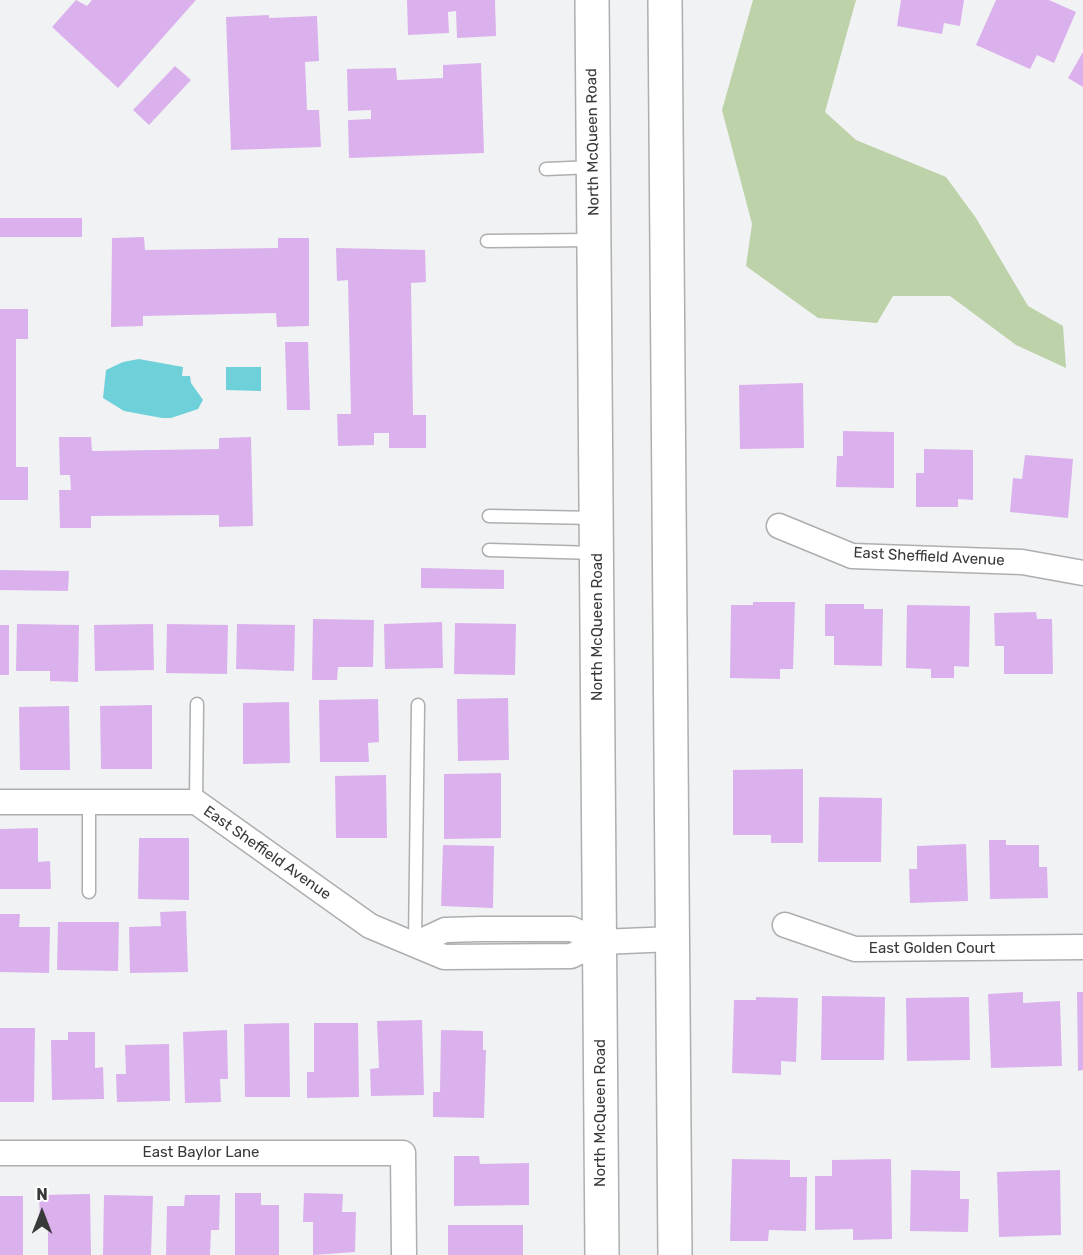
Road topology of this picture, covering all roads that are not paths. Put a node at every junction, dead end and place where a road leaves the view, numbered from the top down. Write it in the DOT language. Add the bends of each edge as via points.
graph roads {
  1 [pos="592,0"];
  2 [pos="665,0"];
  3 [pos="594,167"];
  4 [pos="546,168"];
  5 [pos="594,240"];
  6 [pos="487,241"];
  7 [pos="489,516"];
  8 [pos="597,518"];
  9 [pos="779,526"];
  10 [pos="489,550"];
  11 [pos="597,553"];
  12 [pos="1083,573"];
  13 [pos="197,704"];
  14 [pos="418,705"];
  15 [pos="0,802"];
  16 [pos="89,802"];
  17 [pos="196,802"];
  18 [pos="89,892"];
  19 [pos="785,925"];
  20 [pos="673,939"];
  21 [pos="601,942"];
  22 [pos="415,944"];
  23 [pos="1083,947"];
  24 [pos="0,1153"];
  25 [pos="404,1255"];
  26 [pos="602,1255"];
  27 [pos="675,1255"];
  1 -- 3 [label="main road, North McQueen Road"];
  2 -- 20 [label="main road"];
  3 -- 4 [label="lane"];
  3 -- 5 [label="main road, North McQueen Road"];
  5 -- 6 [label="lane"];
  5 -- 8 [label="main road, North McQueen Road"];
  7 -- 8 [label="lane"];
  8 -- 11 [label="main road, North McQueen Road"];
  9 -- 12 [label="street, East Sheffield Avenue" via="852,556 1022,562"];
  10 -- 11 [label="lane"];
  11 -- 21 [label="main road, North McQueen Road"];
  13 -- 17 [label="lane"];
  14 -- 22 [label="lane"];
  15 -- 16 [label="street, East Sheffield Avenue"];
  16 -- 17 [label="street, East Sheffield Avenue"];
  16 -- 18 [label="lane"];
  17 -- 22 [label="street, East Sheffield Avenue" via="370,926"];
  19 -- 23 [label="street, East Golden Court" via="855,949"];
  20 -- 21 [label="street, East Sheffield Avenue"];
  20 -- 27 [label="main road"];
  21 -- 22 [label="street, East Sheffield Avenue" via="571,956 444,957"];
  21 -- 26 [label="main road, North McQueen Road"];
  24 -- 25 [label="street, East Baylor Lane" via="403,1153"];
}
